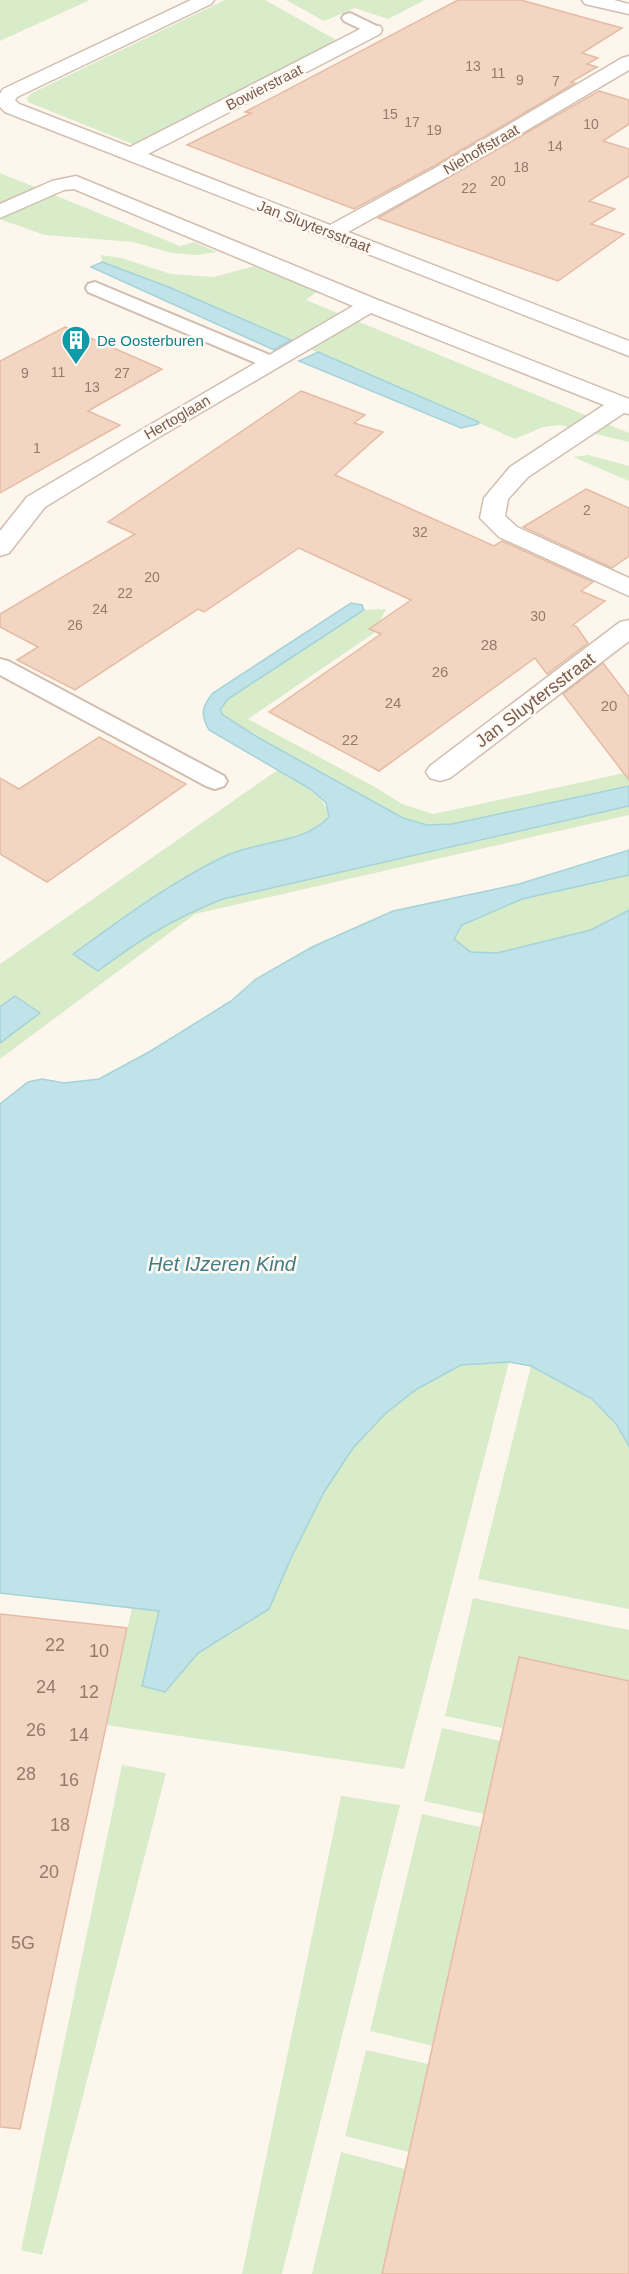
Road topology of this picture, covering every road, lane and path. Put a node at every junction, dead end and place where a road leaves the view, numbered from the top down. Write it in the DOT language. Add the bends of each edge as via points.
graph roads {
  1 [pos="205,0"];
  2 [pos="591,0"];
  3 [pos="629,9"];
  4 [pos="350,18"];
  5 [pos="373,30"];
  6 [pos="629,62"];
  7 [pos="2,101"];
  8 [pos="132,154"];
  9 [pos="0,212"];
  10 [pos="331,233"];
  11 [pos="95,288"];
  12 [pos="370,304"];
  13 [pos="629,324"];
  14 [pos="606,340"];
  15 [pos="629,349"];
  16 [pos="270,362"];
  17 [pos="625,406"];
  18 [pos="0,548"];
  19 [pos="629,588"];
  20 [pos="629,628"];
  21 [pos="0,666"];
  22 [pos="440,772"];
  23 [pos="215,781"];
  1 -- 7 [label="street" via="10,93"];
  2 -- 3 [label="street"];
  4 -- 5 [label="lane, Bowierstraat"];
  5 -- 8 [label="street, Bowierstraat"];
  6 -- 10 [label="street, Niehoffstraat"];
  7 -- 8 [label="street, Jan Sluytersstraat"];
  8 -- 10 [label="street, Jan Sluytersstraat"];
  9 -- 12 [label="street" via="59,185 76,182"];
  10 -- 14 [label="street, Jan Sluytersstraat"];
  11 -- 16 [label="lane"];
  12 -- 16 [label="street, Hertoglaan"];
  12 -- 17 [label="street"];
  13 -- 14 [label="street"];
  14 -- 15 [label="street, Jan Sluytersstraat"];
  16 -- 18 [label="street, Hertoglaan" via="36,502"];
  17 -- 19 [label="street" via="519,472 495,498 492,518 508,532"];
  20 -- 22 [label="street, Jan Sluytersstraat"];
  21 -- 23 [label="lane"];
}
